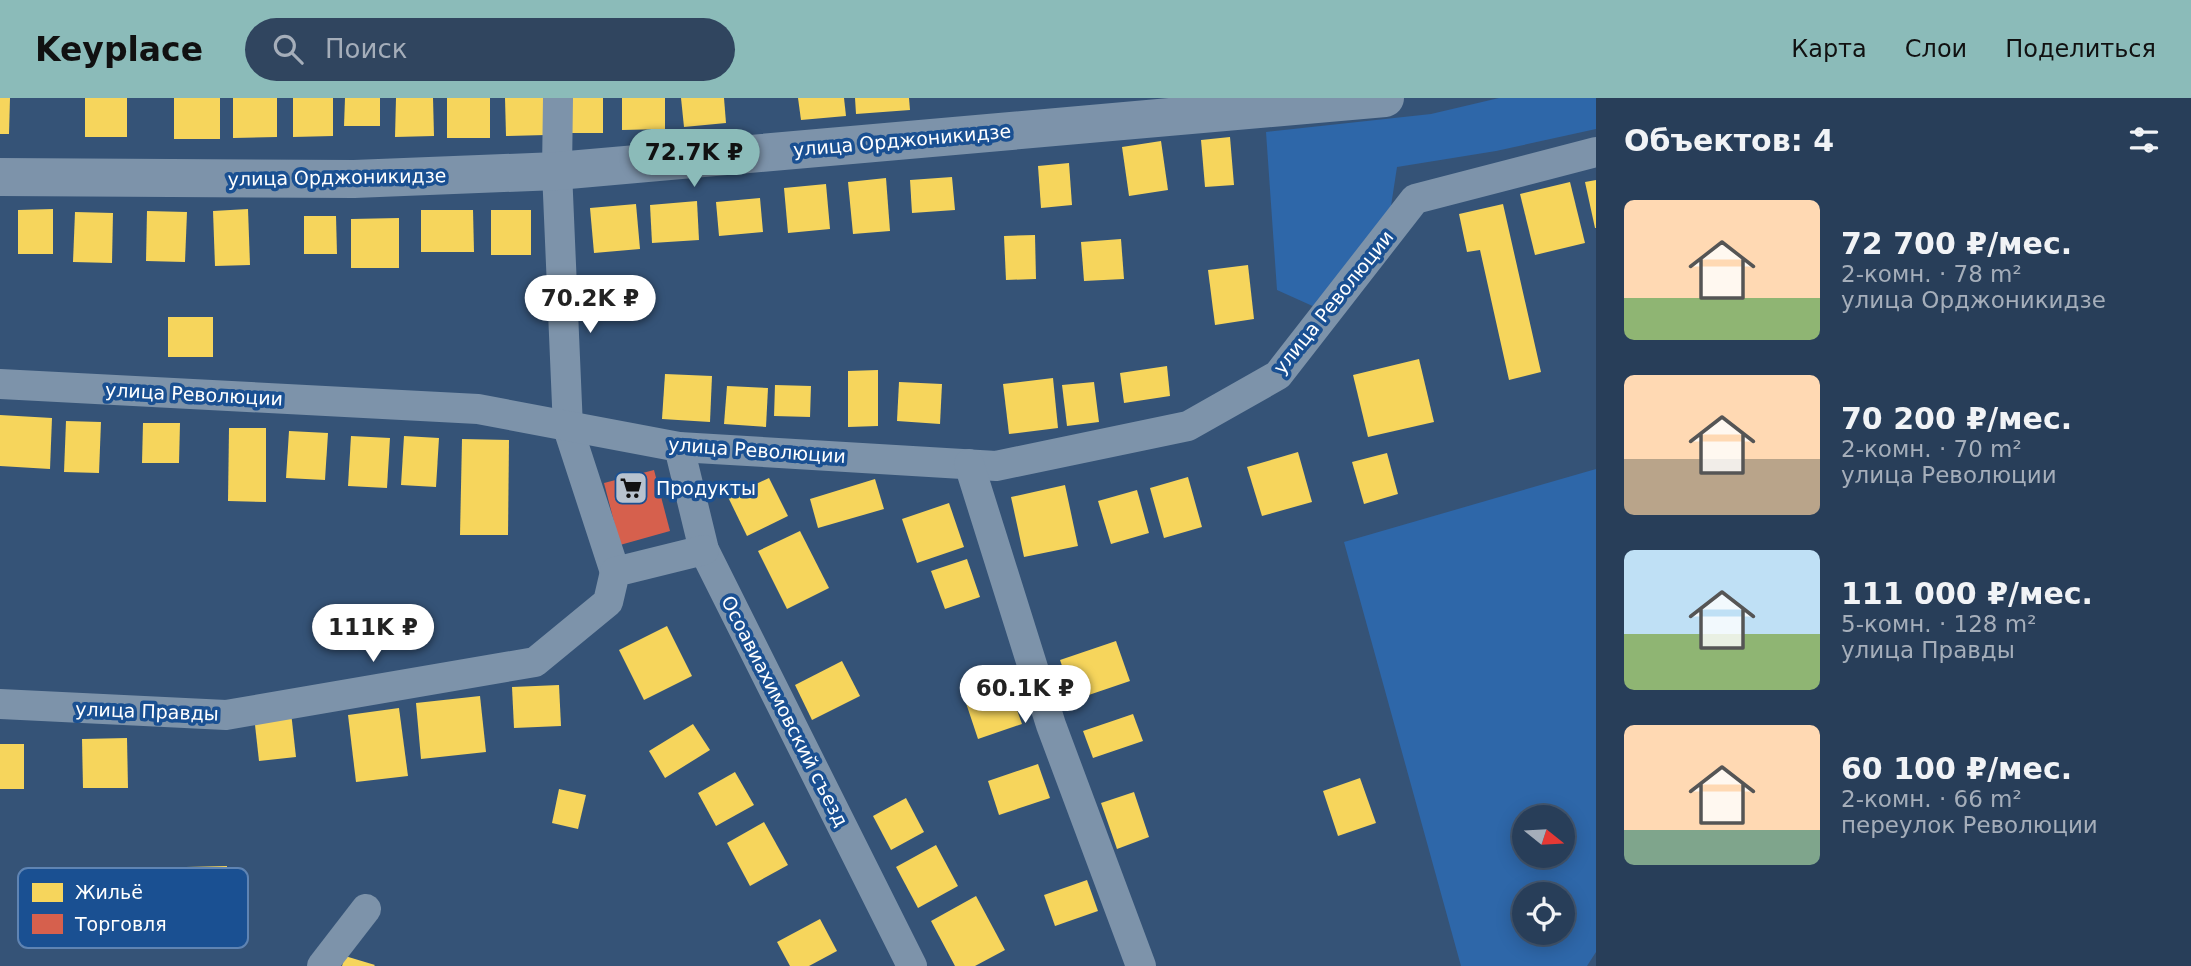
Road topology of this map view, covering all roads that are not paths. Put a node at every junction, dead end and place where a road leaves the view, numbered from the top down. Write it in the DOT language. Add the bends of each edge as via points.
graph roads {
  1 [pos="558,98"];
  2 [pos="1385,98"];
  3 [pos="1596,152"];
  4 [pos="557,171"];
  5 [pos="0,177"];
  6 [pos="0,384"];
  7 [pos="568,428"];
  8 [pos="679,447"];
  9 [pos="968,464"];
  10 [pos="704,550"];
  11 [pos="615,572"];
  12 [pos="0,704"];
  13 [pos="366,909"];
  14 [pos="322,966"];
  15 [pos="912,966"];
  16 [pos="1141,966"];
  1 -- 4 [label="street"];
  2 -- 4 [label="street, улица Орджоникидзе"];
  3 -- 9 [label="street, улица Революции" via="1415,199 1278,375 1188,426 996,466"];
  4 -- 5 [label="street, улица Орджоникидзе" via="354,179"];
  4 -- 7 [label="street"];
  6 -- 7 [label="street, улица Революции" via="478,409"];
  7 -- 8 [label="street, улица Революции"];
  7 -- 11 [label="street"];
  8 -- 9 [label="street, улица Революции"];
  8 -- 10 [label="street, Осоавиахимовский съезд"];
  9 -- 16 [label="street" via="1051,724"];
  10 -- 11 [label="street"];
  10 -- 15 [label="street, Осоавиахимовский съезд"];
  11 -- 12 [label="street, улица Правды" via="608,602 535,662 226,715"];
  13 -- 14 [label="street"];
}
